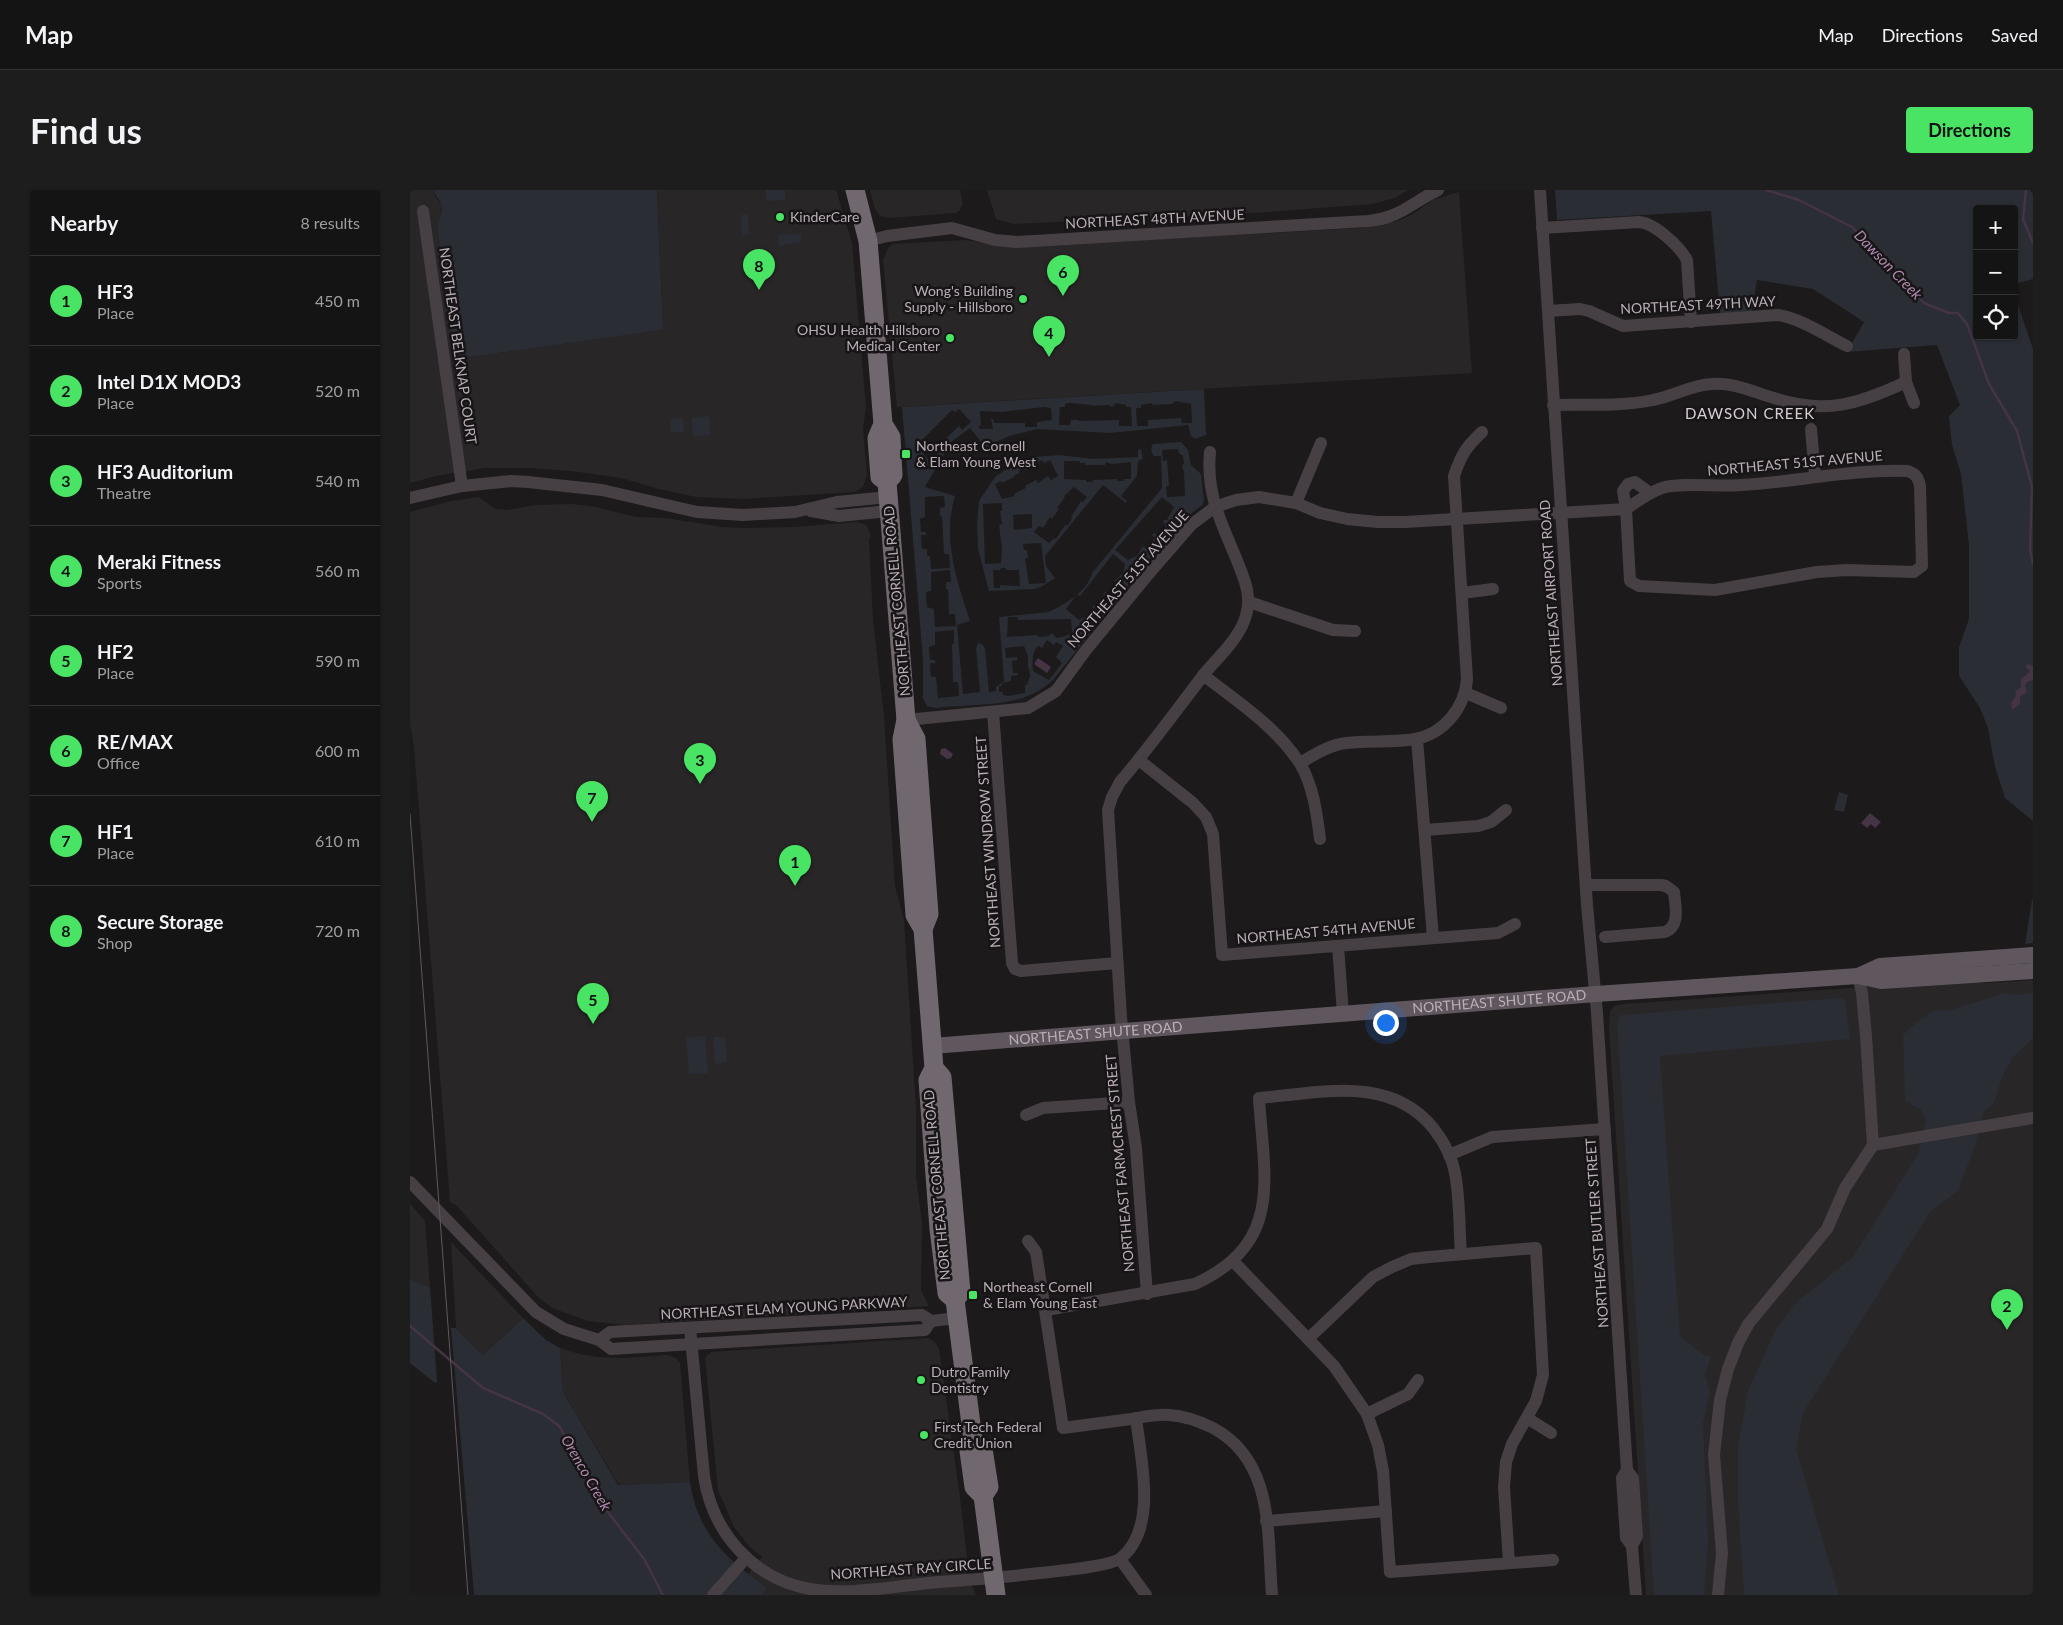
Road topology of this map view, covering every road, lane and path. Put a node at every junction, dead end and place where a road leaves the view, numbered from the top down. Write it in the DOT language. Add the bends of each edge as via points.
graph roads {
  1 [pos="855,190"];
  2 [pos="1438,190"];
  3 [pos="1540,190"];
  4 [pos="423,211"];
  5 [pos="1542,228"];
  6 [pos="868,241"];
  7 [pos="1548,311"];
  8 [pos="1691,322"];
  9 [pos="1847,346"];
  10 [pos="1904,354"];
  11 [pos="1906,382"];
  12 [pos="1914,403"];
  13 [pos="1554,405"];
  14 [pos="1811,430"];
  15 [pos="1482,432"];
  16 [pos="1321,444"];
  17 [pos="1210,452"];
  18 [pos="1815,476"];
  19 [pos="462,486"];
  20 [pos="1650,493"];
  21 [pos="888,497"];
  22 [pos="410,498"];
  23 [pos="1296,503"];
  24 [pos="1215,507"];
  25 [pos="1626,509"];
  26 [pos="1561,513"];
  27 [pos="1457,519"];
  28 [pos="1493,589"];
  29 [pos="1462,593"];
  30 [pos="1249,602"];
  31 [pos="1355,631"];
  32 [pos="1203,675"];
  33 [pos="1466,693"];
  34 [pos="1501,708"];
  35 [pos="993,712"];
  36 [pos="906,720"];
  37 [pos="1417,739"];
  38 [pos="1139,760"];
  39 [pos="1300,763"];
  40 [pos="1506,810"];
  41 [pos="1425,830"];
  42 [pos="1320,839"];
  43 [pos="1586,885"];
  44 [pos="1514,924"];
  45 [pos="1605,936"];
  46 [pos="1433,938"];
  47 [pos="1338,946"];
  48 [pos="2033,955"];
  49 [pos="1117,963"];
  50 [pos="2033,970"];
  51 [pos="1858,976"];
  52 [pos="1596,994"];
  53 [pos="1343,1014"];
  54 [pos="1122,1031"];
  55 [pos="932,1046"];
  56 [pos="1128,1102"];
  57 [pos="1026,1115"];
  58 [pos="2033,1118"];
  59 [pos="1605,1129"];
  60 [pos="1873,1145"];
  61 [pos="1450,1155"];
  62 [pos="410,1182"];
  63 [pos="1028,1241"];
  64 [pos="1461,1254"];
  65 [pos="1234,1261"];
  66 [pos="1147,1294"];
  67 [pos="956,1309"];
  68 [pos="1046,1310"];
  69 [pos="931,1321"];
  70 [pos="690,1328"];
  71 [pos="1308,1339"];
  72 [pos="598,1340"];
  73 [pos="691,1344"];
  74 [pos="1418,1380"];
  75 [pos="1366,1414"];
  76 [pos="1136,1418"];
  77 [pos="1527,1418"];
  78 [pos="1551,1433"];
  79 [pos="1386,1511"];
  80 [pos="1266,1521"];
  81 [pos="746,1558"];
  82 [pos="1120,1559"];
  83 [pos="1553,1560"];
  84 [pos="1509,1563"];
  85 [pos="994,1586"];
  86 [pos="713,1595"];
  87 [pos="1146,1595"];
  88 [pos="1272,1595"];
  89 [pos="1636,1595"];
  90 [pos="1718,1595"];
  1 -- 6 [label="highway, NORTHEAST CORNELL ROAD"];
  2 -- 6 [label="street, NORTHEAST 48TH AVENUE" via="1400,213 1368,221 1017,242 948,228"];
  3 -- 5 [label="street, NORTHEAST AIRPORT ROAD"];
  4 -- 19 [label="street, NORTHEAST BELKNAP COURT"];
  5 -- 7 [label="street, NORTHEAST AIRPORT ROAD"];
  5 -- 8 [label="street" via="1639,222 1654,227 1687,260"];
  6 -- 21 [label="highway, NORTHEAST CORNELL ROAD" via="883,424 878,438 880,477"];
  7 -- 8 [label="street, NORTHEAST 49TH WAY" via="1589,310 1623,326"];
  7 -- 13 [label="street, NORTHEAST AIRPORT ROAD"];
  8 -- 9 [label="street, NORTHEAST 49TH WAY" via="1778,315"];
  10 -- 11 [label="street"];
  11 -- 12 [label="street"];
  11 -- 13 [label="street" via="1875,397 1829,406 1792,404 1730,384 1696,386 1631,404"];
  13 -- 26 [label="street, NORTHEAST AIRPORT ROAD"];
  14 -- 18 [label="street"];
  15 -- 27 [label="street" via="1466,447 1454,476"];
  16 -- 23 [label="street"];
  17 -- 24 [label="street" via="1208,470"];
  18 -- 20 [label="street, NORTHEAST 51ST AVENUE" via="1742,485 1669,486"];
  18 -- 25 [label="street, NORTHEAST 51ST AVENUE" via="1853,472 1914,473 1920,486 1923,559 1920,569 1907,572 1817,572 1715,590 1639,586 1630,581"];
  19 -- 21 [label="street" via="511,481 566,484 712,514 768,515 808,510 839,516"];
  19 -- 22 [label="street"];
  20 -- 25 [label="street, NORTHEAST 51ST AVENUE"];
  20 -- 25 [label="street" via="1635,482 1628,484 1623,491"];
  21 -- 36 [label="highway, NORTHEAST CORNELL ROAD"];
  23 -- 24 [label="street, NORTHEAST 51ST AVENUE" via="1259,497"];
  23 -- 27 [label="street, NORTHEAST 51ST AVENUE" via="1347,519 1378,522"];
  24 -- 30 [label="street" via="1241,571"];
  24 -- 35 [label="street, NORTHEAST 51ST AVENUE" via="1191,524 1056,691 1028,708"];
  25 -- 26 [label="street, NORTHEAST 51ST AVENUE"];
  26 -- 27 [label="street, NORTHEAST 51ST AVENUE"];
  26 -- 43 [label="street, NORTHEAST AIRPORT ROAD"];
  27 -- 29 [label="street"];
  28 -- 29 [label="street"];
  29 -- 33 [label="street"];
  30 -- 31 [label="street" via="1333,630"];
  30 -- 32 [label="street, NORTHEAST FARMCREST STREET" via="1238,633"];
  32 -- 38 [label="street, NORTHEAST FARMCREST STREET"];
  32 -- 39 [label="street" via="1263,721"];
  33 -- 34 [label="street"];
  33 -- 37 [label="street" via="1456,713 1445,725"];
  35 -- 36 [label="street, NORTHEAST 51ST AVENUE"];
  35 -- 49 [label="street, NORTHEAST WINDROW STREET" via="1012,963 1015,969 1022,971"];
  36 -- 55 [label="highway, NORTHEAST CORNELL ROAD" via="902,739 915,915 923,928"];
  37 -- 39 [label="street" via="1344,743"];
  37 -- 41 [label="street"];
  38 -- 47 [label="street, NORTHEAST 54TH AVENUE" via="1206,817 1213,834 1222,955"];
  38 -- 49 [label="street, NORTHEAST FARMCREST STREET" via="1120,782 1108,810"];
  39 -- 42 [label="street" via="1313,796"];
  40 -- 41 [label="street" via="1491,822 1478,826"];
  41 -- 46 [label="street"];
  43 -- 45 [label="street" via="1661,885 1674,892 1676,915 1670,930"];
  43 -- 52 [label="street, NORTHEAST AIRPORT ROAD"];
  44 -- 46 [label="street, NORTHEAST 54TH AVENUE" via="1498,933"];
  46 -- 47 [label="street, NORTHEAST 54TH AVENUE"];
  47 -- 53 [label="street"];
  48 -- 51 [label="main road, NORTHEAST SHUTE ROAD" via="1880,966"];
  49 -- 54 [label="street, NORTHEAST FARMCREST STREET"];
  50 -- 51 [label="main road, NORTHEAST SHUTE ROAD" via="1881,981"];
  51 -- 52 [label="main road, NORTHEAST SHUTE ROAD"];
  51 -- 60 [label="street"];
  52 -- 53 [label="main road, NORTHEAST SHUTE ROAD"];
  52 -- 59 [label="street, NORTHEAST BUTLER STREET"];
  53 -- 54 [label="main road, NORTHEAST SHUTE ROAD"];
  54 -- 55 [label="main road, NORTHEAST SHUTE ROAD"];
  54 -- 56 [label="street, NORTHEAST FARMCREST STREET"];
  55 -- 67 [label="highway, NORTHEAST CORNELL ROAD" via="934,1068 942,1077 961,1292"];
  56 -- 57 [label="street" via="1043,1108"];
  56 -- 66 [label="street, NORTHEAST FARMCREST STREET" via="1136,1148"];
  58 -- 60 [label="street"];
  59 -- 61 [label="street" via="1492,1137"];
  59 -- 89 [label="street, NORTHEAST BUTLER STREET" via="1627,1470 1622,1478 1626,1538 1632,1546"];
  60 -- 90 [label="street" via="1845,1188 1827,1229 1749,1323 1728,1369 1715,1431 1722,1552"];
  61 -- 64 [label="street" via="1455,1173"];
  61 -- 65 [label="street" via="1428,1121 1407,1104 1391,1097 1359,1090 1259,1098 1263,1204 1257,1226"];
  62 -- 72 [label="street" via="536,1312 564,1329"];
  63 -- 68 [label="street" via="1036,1252"];
  64 -- 71 [label="street" via="1411,1259 1373,1277"];
  64 -- 77 [label="street" via="1536,1248 1543,1375 1536,1401"];
  65 -- 66 [label="street" via="1195,1284"];
  65 -- 71 [label="street"];
  66 -- 68 [label="street"];
  67 -- 69 [label="street"];
  67 -- 85 [label="highway, NORTHEAST CORNELL ROAD" via="973,1440 969,1451 974,1487 983,1496"];
  68 -- 76 [label="street" via="1063,1428"];
  69 -- 70 [label="street, NORTHEAST ELAM YOUNG PARKWAY" via="922,1315"];
  69 -- 73 [label="street" via="924,1330"];
  70 -- 72 [label="street, NORTHEAST ELAM YOUNG PARKWAY" via="610,1332"];
  70 -- 73 [label="street, NORTHEAST RAY CIRCLE"];
  71 -- 75 [label="street" via="1334,1366"];
  72 -- 73 [label="street" via="611,1348"];
  73 -- 81 [label="street, NORTHEAST RAY CIRCLE" via="706,1491 721,1528"];
  74 -- 75 [label="street" via="1408,1394"];
  75 -- 79 [label="street" via="1378,1445"];
  76 -- 80 [label="street" via="1168,1415 1188,1418 1222,1433 1249,1460 1258,1478"];
  76 -- 82 [label="street" via="1144,1516 1139,1535"];
  77 -- 78 [label="street"];
  77 -- 84 [label="street" via="1506,1462 1504,1487"];
  79 -- 80 [label="street"];
  79 -- 84 [label="street" via="1390,1572"];
  80 -- 88 [label="street"];
  81 -- 85 [label="street, NORTHEAST RAY CIRCLE" via="784,1581 810,1589"];
  81 -- 86 [label="street"];
  82 -- 85 [label="street, NORTHEAST RAY CIRCLE"];
  82 -- 87 [label="street"];
  83 -- 84 [label="street"];
}
